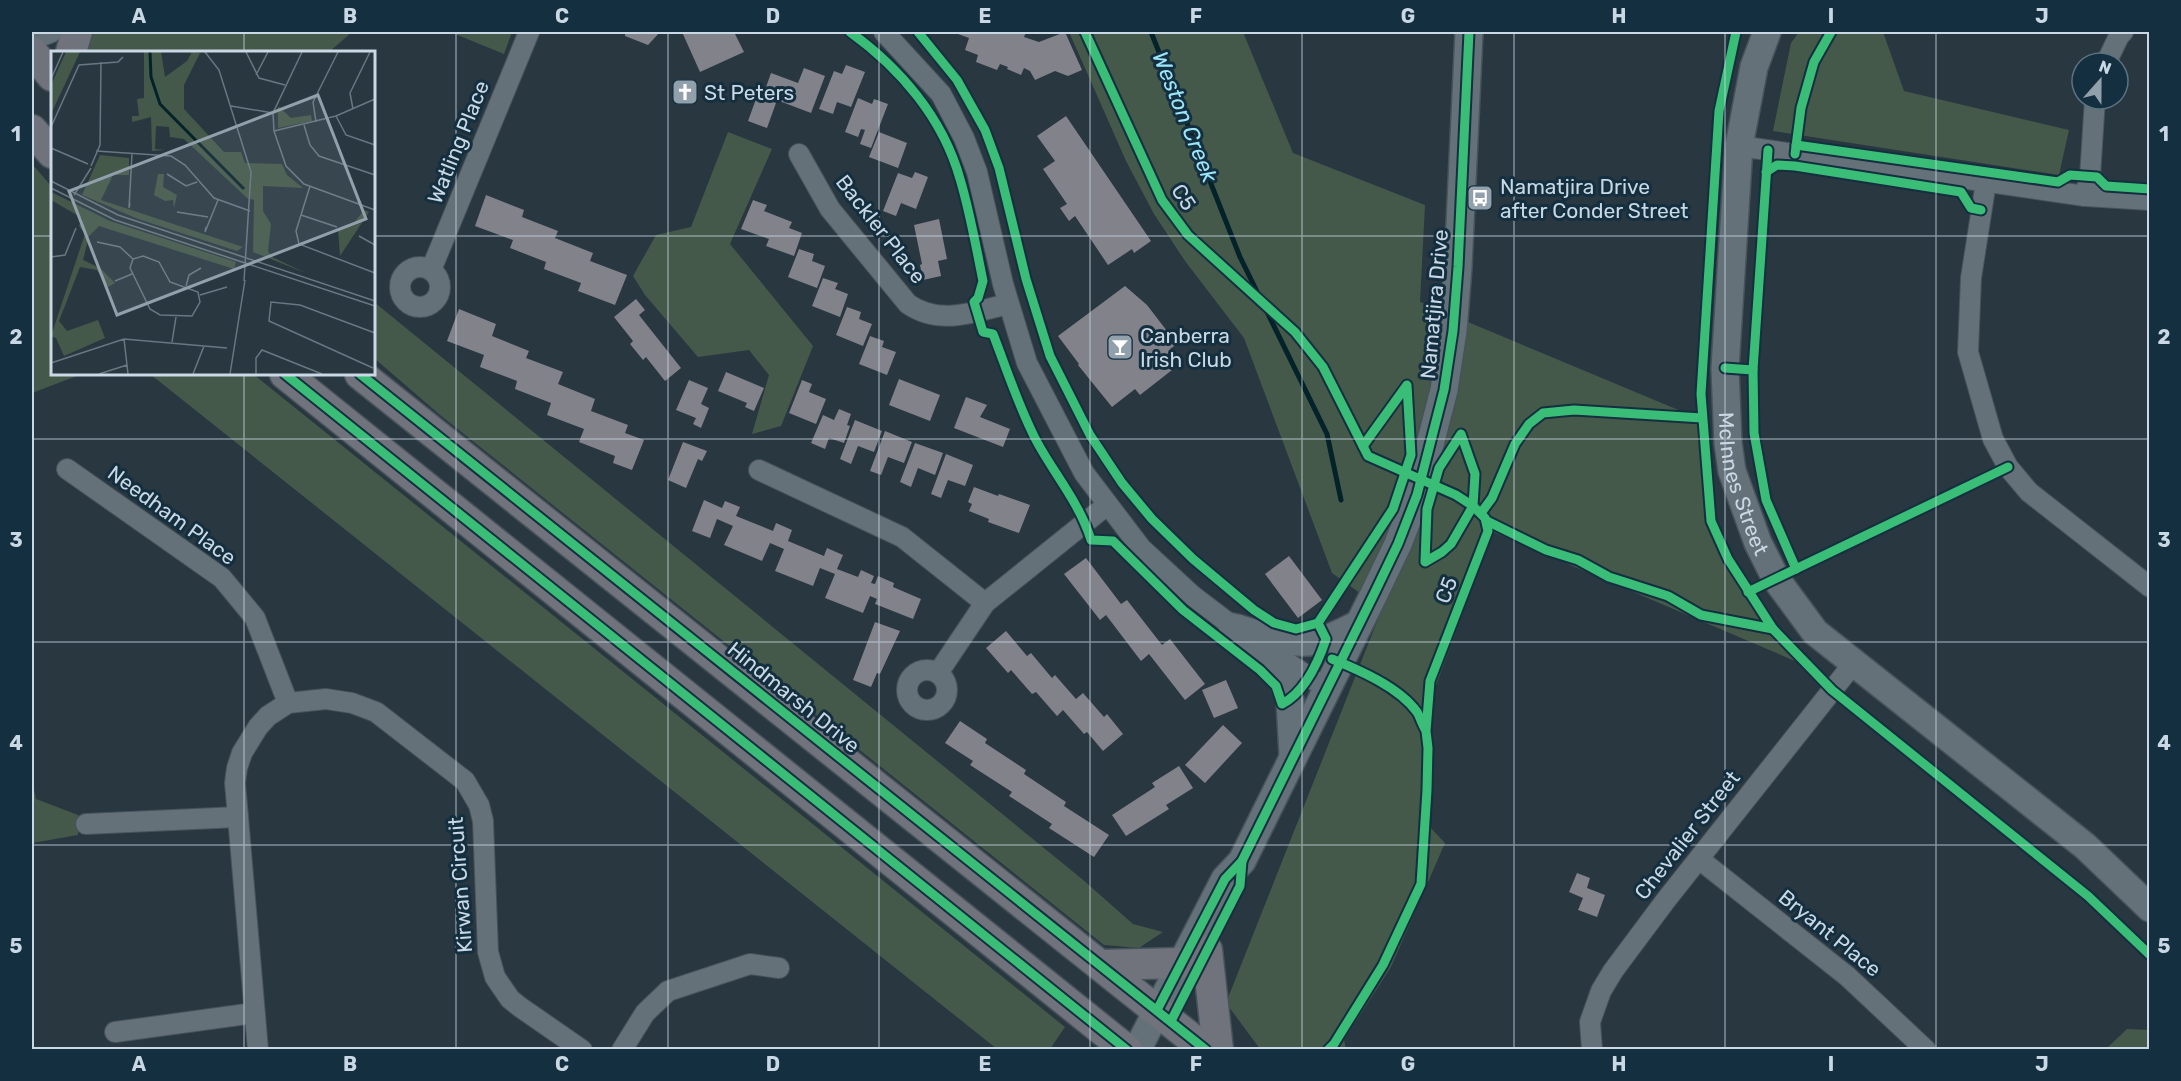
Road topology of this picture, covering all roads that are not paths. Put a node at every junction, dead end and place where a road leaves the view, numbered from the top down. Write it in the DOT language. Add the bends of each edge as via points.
graph roads {
  1 [pos="52,32"];
  2 [pos="77,32"];
  3 [pos="529,32"];
  4 [pos="884,32"];
  5 [pos="1469,32"];
  6 [pos="1767,32"];
  7 [pos="2123,32"];
  8 [pos="32,40"];
  9 [pos="71,51"];
  10 [pos="2112,51"];
  11 [pos="32,52"];
  12 [pos="51,75"];
  13 [pos="2094,111"];
  14 [pos="1739,146"];
  15 [pos="799,154"];
  16 [pos="1986,182"];
  17 [pos="2085,196"];
  18 [pos="2150,200"];
  19 [pos="431,270"];
  20 [pos="1008,304"];
  21 [pos="286,375"];
  22 [pos="361,375"];
  23 [pos="67,469"];
  24 [pos="759,470"];
  25 [pos="1107,505"];
  26 [pos="2150,587"];
  27 [pos="985,603"];
  28 [pos="1359,624"];
  29 [pos="1232,627"];
  30 [pos="1852,664"];
  31 [pos="938,673"];
  32 [pos="1326,688"];
  33 [pos="288,703"];
  34 [pos="1293,756"];
  35 [pos="237,817"];
  36 [pos="86,824"];
  37 [pos="1700,859"];
  38 [pos="2150,908"];
  39 [pos="1194,956"];
  40 [pos="1100,965"];
  41 [pos="779,969"];
  42 [pos="254,1013"];
  43 [pos="1164,1016"];
  44 [pos="115,1032"];
  45 [pos="1096,1037"];
  46 [pos="258,1050"];
  47 [pos="582,1050"];
  48 [pos="622,1050"];
  49 [pos="1127,1050"];
  50 [pos="1137,1050"];
  51 [pos="1156,1050"];
  52 [pos="1206,1050"];
  53 [pos="1218,1050"];
  54 [pos="1592,1050"];
  55 [pos="1926,1050"];
  1 -- 8 [label="street"];
  2 -- 9 [label="main road"];
  3 -- 19 [label="street, Watling Place"];
  4 -- 20 [label="street" via="941,94 964,138 977,172"];
  5 -- 28 [label="main road, Namatjira Drive" via="1458,267 1444,390 1417,495"];
  6 -- 14 [label="main road, McInnes Street" via="1754,67"];
  7 -- 10 [label="street"];
  11 -- 12 [label="main road"];
  13 -- 17 [label="street"];
  14 -- 16 [label="street"];
  14 -- 30 [label="main road, McInnes Street" via="1725,368 1732,471 1758,543 1776,579 1815,632"];
  15 -- 20 [label="street, Backler Place" via="830,209 908,304 921,313 945,318"];
  16 -- 17 [label="street"];
  16 -- 26 [label="street" via="1971,278 1968,352 1993,439 2028,492"];
  17 -- 18 [label="street"];
  20 -- 25 [label="street" via="1027,363 1078,463"];
  21 -- 45 [label="main road"];
  22 -- 40 [label="main road, Hindmarsh Drive"];
  23 -- 33 [label="street, Needham Place" via="222,578 255,618"];
  24 -- 27 [label="street" via="902,537"];
  25 -- 27 [label="street"];
  25 -- 29 [label="street" via="1141,548"];
  27 -- 31 [label="street"];
  28 -- 29 [label="main road" via="1326,639 1302,644"];
  28 -- 32 [label="main road, Namatjira Drive"];
  29 -- 32 [label="street"];
  29 -- 34 [label="main road" via="1279,671 1290,700"];
  30 -- 37 [label="street, Chevalier Street"];
  30 -- 38 [label="main road, McInnes Street" via="2085,846"];
  32 -- 34 [label="main road, Namatjira Drive"];
  33 -- 35 [label="street" via="268,716 242,753 235,783"];
  33 -- 47 [label="street, Kirwan Circuit" via="326,699 376,712 465,781 479,804 483,821 488,951 495,977 520,1007"];
  34 -- 39 [label="main road, Namatjira Drive" via="1242,861 1225,879"];
  35 -- 36 [label="street"];
  35 -- 42 [label="street"];
  37 -- 54 [label="street, Chevalier Street" via="1601,991 1590,1022"];
  37 -- 55 [label="street, Bryant Place" via="1847,976"];
  39 -- 40 [label="main road"];
  39 -- 43 [label="main road, Namatjira Drive"];
  39 -- 53 [label="main road"];
  40 -- 43 [label="main road, Hindmarsh Drive"];
  41 -- 48 [label="street" via="750,964 668,991 645,1013"];
  42 -- 44 [label="street"];
  42 -- 46 [label="street"];
  43 -- 50 [label="main road, Namatjira Drive"];
  43 -- 51 [label="main road, Namatjira Drive"];
  43 -- 52 [label="main road, Hindmarsh Drive"];
  45 -- 49 [label="main road"];
}
